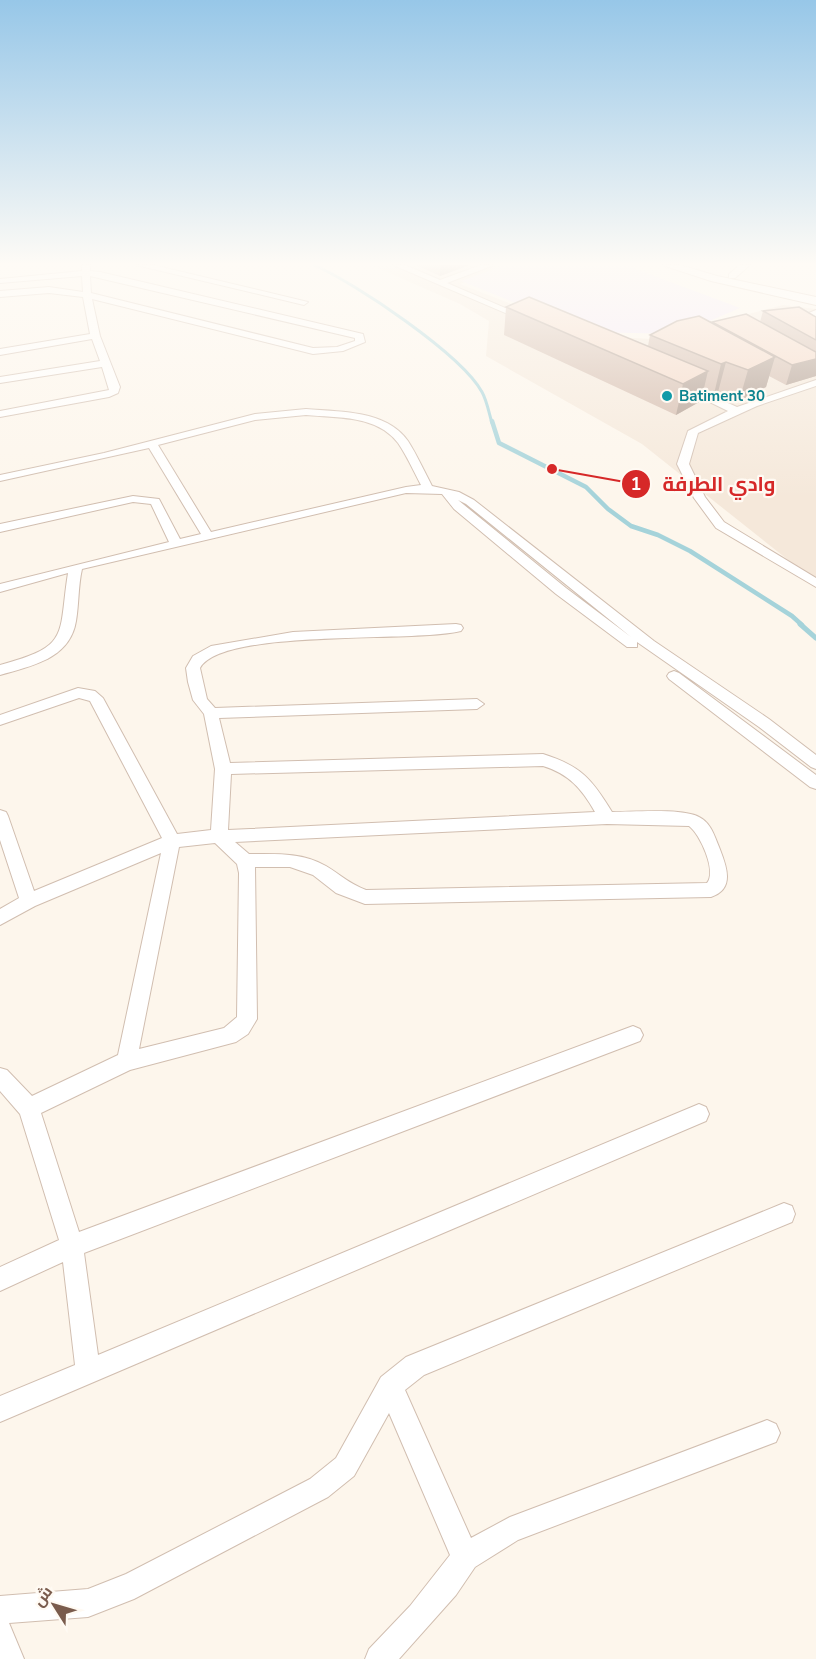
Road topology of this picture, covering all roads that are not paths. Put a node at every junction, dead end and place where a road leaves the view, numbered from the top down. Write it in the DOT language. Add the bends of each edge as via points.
graph roads {
  1 [pos="57,342"];
  2 [pos="98,342"];
  3 [pos="280,342"];
  4 [pos="359,342"];
  5 [pos="0,352"];
  6 [pos="107,363"];
  7 [pos="0,380"];
  8 [pos="671,381"];
  9 [pos="816,382"];
  10 [pos="735,410"];
  11 [pos="0,414"];
  12 [pos="152,444"];
  13 [pos="0,478"];
  14 [pos="428,488"];
  15 [pos="444,492"];
  16 [pos="0,528"];
  17 [pos="208,536"];
  18 [pos="176,543"];
  19 [pos="76,567"];
  20 [pos="1,583"];
  21 [pos="816,583"];
  22 [pos="456,628"];
  23 [pos="0,670"];
  24 [pos="477,704"];
  25 [pos="211,713"];
  26 [pos="0,720"];
  27 [pos="816,763"];
  28 [pos="223,769"];
  29 [pos="816,783"];
  30 [pos="0,816"];
  31 [pos="607,818"];
  32 [pos="219,837"];
  33 [pos="172,841"];
  34 [pos="245,861"];
  35 [pos="29,901"];
  36 [pos="0,918"];
  37 [pos="633,1035"];
  38 [pos="128,1061"];
  39 [pos="0,1077"];
  40 [pos="29,1108"];
  41 [pos="699,1114"];
  42 [pos="784,1214"];
  43 [pos="72,1246"];
  44 [pos="0,1279"];
  45 [pos="88,1370"];
  46 [pos="390,1386"];
  47 [pos="0,1408"];
  48 [pos="766,1433"];
  49 [pos="465,1557"];
  50 [pos="0,1610"];
  51 [pos="0,1634"];
  52 [pos="10,1659"];
  53 [pos="379,1659"];
  1 -- 5 [label="street"];
  2 -- 6 [label="street"];
  3 -- 4 [label="street" via="333,352"];
  6 -- 7 [label="street"];
  6 -- 11 [label="street" via="114,391"];
  8 -- 10 [label="street"];
  9 -- 10 [label="street" via="778,388"];
  10 -- 21 [label="street" via="693,431 683,464 700,498 720,525"];
  12 -- 13 [label="street"];
  12 -- 14 [label="street" via="255,417 306,412 354,416 386,425 403,442"];
  12 -- 17 [label="street"];
  14 -- 15 [label="street"];
  14 -- 17 [label="street"];
  15 -- 27 [label="street" via="470,502 649,644"];
  15 -- 29 [label="street" via="561,591"];
  16 -- 18 [label="street" via="132,499 148,499 155,501"];
  17 -- 18 [label="street"];
  18 -- 19 [label="street"];
  19 -- 20 [label="street"];
  19 -- 23 [label="street" via="65,636 40,657"];
  22 -- 25 [label="street" via="293,636 211,650 193,668 200,700"];
  24 -- 25 [label="street"];
  25 -- 28 [label="street"];
  26 -- 33 [label="street" via="78,693 96,698"];
  28 -- 31 [label="street" via="543,760 580,776"];
  28 -- 32 [label="street"];
  30 -- 35 [label="street"];
  31 -- 32 [label="street"];
  31 -- 34 [label="street" via="693,821 703,828 720,871 718,883 711,890 366,897 342,888 319,870 290,860"];
  32 -- 33 [label="street"];
  32 -- 34 [label="street"];
  33 -- 35 [label="street"];
  33 -- 38 [label="street"];
  34 -- 38 [label="street" via="247,1019 229,1036"];
  35 -- 36 [label="street"];
  37 -- 43 [label="street"];
  38 -- 40 [label="street"];
  39 -- 40 [label="street"];
  40 -- 43 [label="street"];
  41 -- 45 [label="street"];
  42 -- 46 [label="street" via="415,1366"];
  43 -- 44 [label="street"];
  43 -- 45 [label="street"];
  45 -- 47 [label="street"];
  46 -- 49 [label="street"];
  46 -- 50 [label="street" via="345,1467 319,1488 116,1593 88,1603"];
  48 -- 49 [label="street" via="510,1530"];
  49 -- 53 [label="street" via="420,1616"];
  51 -- 52 [label="street"];
}
